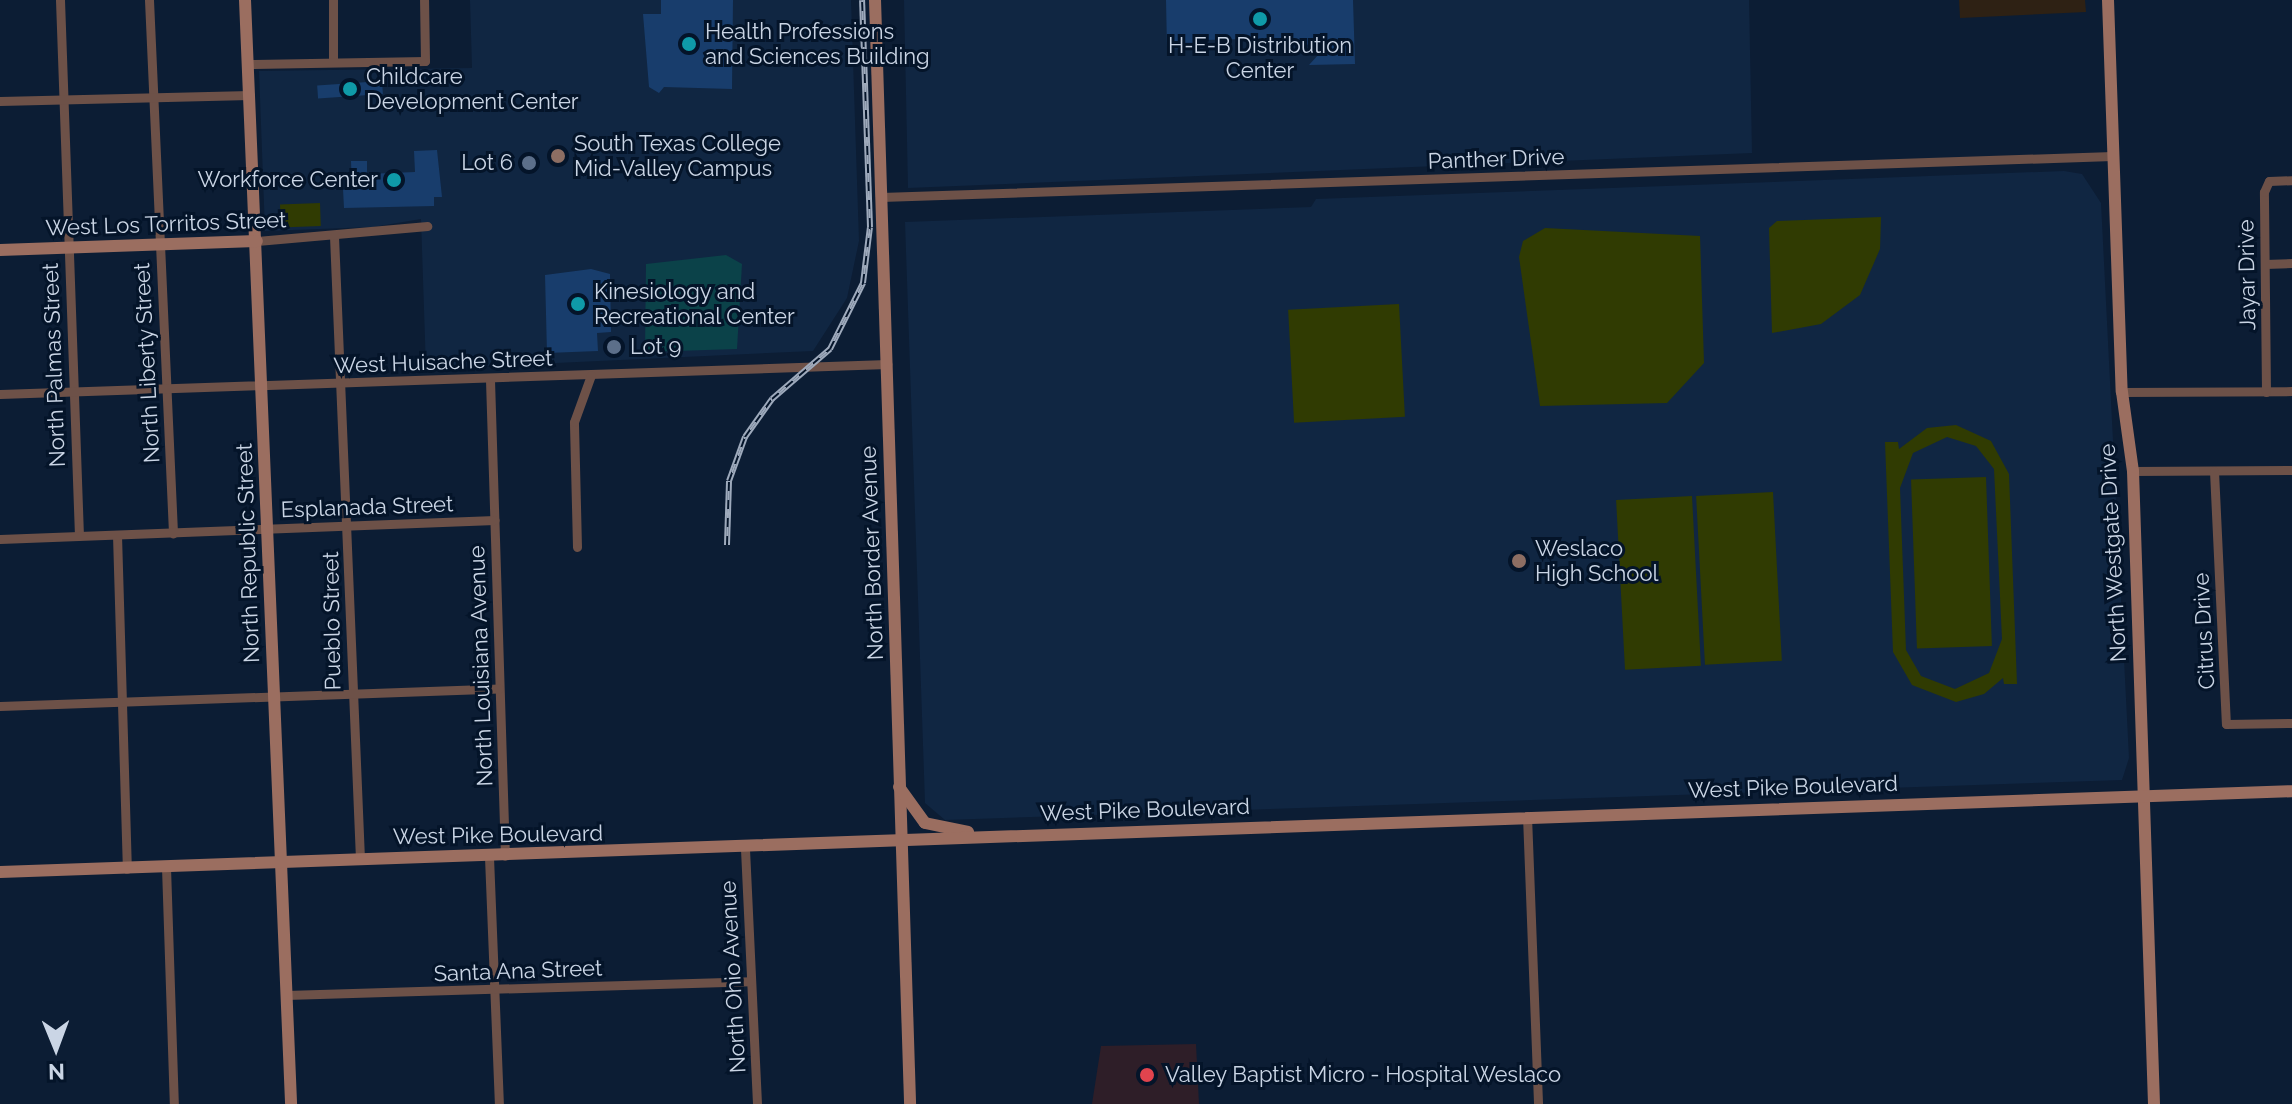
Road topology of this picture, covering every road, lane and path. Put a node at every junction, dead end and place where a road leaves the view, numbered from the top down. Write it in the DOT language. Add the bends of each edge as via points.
graph roads {
  1 [pos="60,0"];
  2 [pos="149,0"];
  3 [pos="245,0"];
  4 [pos="333,0"];
  5 [pos="424,0"];
  6 [pos="875,0"];
  7 [pos="2108,0"];
  8 [pos="333,62"];
  9 [pos="249,64"];
  10 [pos="153,95"];
  11 [pos="250,95"];
  12 [pos="62,99"];
  13 [pos="0,101"];
  14 [pos="2112,156"];
  15 [pos="2292,180"];
  16 [pos="881,197"];
  17 [pos="427,226"];
  18 [pos="334,236"];
  19 [pos="257,241"];
  20 [pos="160,244"];
  21 [pos="68,248"];
  22 [pos="0,250"];
  23 [pos="2292,263"];
  24 [pos="2265,264"];
  25 [pos="887,364"];
  26 [pos="591,375"];
  27 [pos="490,380"];
  28 [pos="343,383"];
  29 [pos="263,385"];
  30 [pos="167,387"];
  31 [pos="74,391"];
  32 [pos="2292,391"];
  33 [pos="2122,392"];
  34 [pos="2266,392"];
  35 [pos="0,394"];
  36 [pos="2292,470"];
  37 [pos="2133,471"];
  38 [pos="2214,471"];
  39 [pos="495,520"];
  40 [pos="267,529"];
  41 [pos="348,529"];
  42 [pos="173,533"];
  43 [pos="117,535"];
  44 [pos="79,536"];
  45 [pos="0,539"];
  46 [pos="577,547"];
  47 [pos="499,689"];
  48 [pos="352,693"];
  49 [pos="273,696"];
  50 [pos="123,702"];
  51 [pos="0,706"];
  52 [pos="2292,723"];
  53 [pos="899,787"];
  54 [pos="2292,791"];
  55 [pos="2143,795"];
  56 [pos="1527,816"];
  57 [pos="985,835"];
  58 [pos="903,842"];
  59 [pos="745,849"];
  60 [pos="505,856"];
  61 [pos="489,857"];
  62 [pos="360,859"];
  63 [pos="280,862"];
  64 [pos="166,867"];
  65 [pos="127,869"];
  66 [pos="0,872"];
  67 [pos="751,981"];
  68 [pos="494,990"];
  69 [pos="286,995"];
  70 [pos="174,1104"];
  71 [pos="291,1104"];
  72 [pos="499,1104"];
  73 [pos="757,1104"];
  74 [pos="910,1104"];
  75 [pos="1538,1104"];
  76 [pos="2154,1104"];
  1 -- 12 [label="street, North Palmas Street"];
  2 -- 10 [label="street, North Liberty Street"];
  3 -- 9 [label="street, North Republic Street"];
  4 -- 8 [label="street"];
  5 -- 8 [label="street" via="425,61"];
  6 -- 16 [label="street, North Border Avenue"];
  7 -- 14 [label="street, North Westgate Drive"];
  8 -- 9 [label="street"];
  9 -- 11 [label="street, North Republic Street"];
  10 -- 11 [label="street"];
  10 -- 12 [label="street"];
  10 -- 20 [label="street, North Liberty Street"];
  11 -- 19 [label="street, North Republic Street"];
  12 -- 13 [label="street"];
  12 -- 21 [label="street, North Palmas Street"];
  14 -- 16 [label="street, Panther Drive"];
  14 -- 33 [label="street, North Westgate Drive"];
  15 -- 24 [label="street, Jayar Drive" via="2269,181 2264,192"];
  16 -- 25 [label="street, North Border Avenue"];
  17 -- 18 [label="street, West Los Torritos Street"];
  18 -- 19 [label="street, West Los Torritos Street"];
  18 -- 28 [label="street, Pueblo Street"];
  19 -- 20 [label="street, West Los Torritos Street"];
  19 -- 29 [label="street, North Republic Street"];
  20 -- 21 [label="street, West Los Torritos Street"];
  20 -- 30 [label="street, North Liberty Street"];
  21 -- 22 [label="street, West Los Torritos Street"];
  21 -- 31 [label="street, North Palmas Street"];
  23 -- 24 [label="street"];
  24 -- 34 [label="street, Jayar Drive"];
  25 -- 26 [label="street, West Huisache Street"];
  25 -- 53 [label="street, North Border Avenue"];
  26 -- 27 [label="street, West Huisache Street"];
  26 -- 46 [label="street" via="574,422"];
  27 -- 28 [label="street, West Huisache Street"];
  27 -- 39 [label="street, North Louisiana Avenue"];
  28 -- 29 [label="street, West Huisache Street"];
  28 -- 41 [label="street, Pueblo Street"];
  29 -- 30 [label="street, West Huisache Street"];
  29 -- 40 [label="street, North Republic Street"];
  30 -- 31 [label="street, West Huisache Street"];
  30 -- 42 [label="street, North Liberty Street"];
  31 -- 35 [label="street, West Huisache Street"];
  31 -- 44 [label="street, North Palmas Street"];
  32 -- 34 [label="street"];
  33 -- 34 [label="street"];
  33 -- 37 [label="street, North Westgate Drive"];
  36 -- 38 [label="street"];
  37 -- 38 [label="street"];
  37 -- 55 [label="street, North Westgate Drive"];
  38 -- 52 [label="street, Citrus Drive" via="2226,724"];
  39 -- 41 [label="street, Esplanada Street"];
  39 -- 47 [label="street, North Louisiana Avenue"];
  40 -- 41 [label="street, Esplanada Street"];
  40 -- 42 [label="street, Esplanada Street"];
  40 -- 49 [label="street, North Republic Street"];
  41 -- 48 [label="street, Pueblo Street"];
  42 -- 43 [label="street, Esplanada Street"];
  43 -- 44 [label="street, Esplanada Street"];
  43 -- 50 [label="street"];
  44 -- 45 [label="street, Esplanada Street"];
  47 -- 48 [label="street"];
  47 -- 60 [label="street, North Louisiana Avenue"];
  48 -- 49 [label="street"];
  48 -- 62 [label="street, Pueblo Street"];
  49 -- 50 [label="street"];
  49 -- 63 [label="street, North Republic Street"];
  50 -- 51 [label="street"];
  50 -- 65 [label="street"];
  53 -- 57 [label="street" via="925,823"];
  53 -- 58 [label="street, North Border Avenue"];
  54 -- 55 [label="street, West Pike Boulevard"];
  55 -- 56 [label="street, West Pike Boulevard"];
  55 -- 76 [label="street, North Westgate Drive"];
  56 -- 57 [label="street, West Pike Boulevard"];
  56 -- 75 [label="street"];
  57 -- 58 [label="street, West Pike Boulevard"];
  58 -- 59 [label="street, West Pike Boulevard"];
  58 -- 74 [label="street, North Border Avenue"];
  59 -- 60 [label="street, West Pike Boulevard"];
  59 -- 67 [label="street, North Ohio Avenue"];
  60 -- 61 [label="street, West Pike Boulevard"];
  61 -- 62 [label="street, West Pike Boulevard"];
  61 -- 68 [label="street"];
  62 -- 63 [label="street, West Pike Boulevard"];
  63 -- 64 [label="street, West Pike Boulevard"];
  63 -- 69 [label="street, North Republic Street"];
  64 -- 65 [label="street, West Pike Boulevard"];
  64 -- 70 [label="street"];
  65 -- 66 [label="street, West Pike Boulevard"];
  67 -- 68 [label="street, Santa Ana Street"];
  67 -- 73 [label="street, North Ohio Avenue"];
  68 -- 69 [label="street, Santa Ana Street"];
  68 -- 72 [label="street"];
  69 -- 71 [label="street, North Republic Street"];
}
